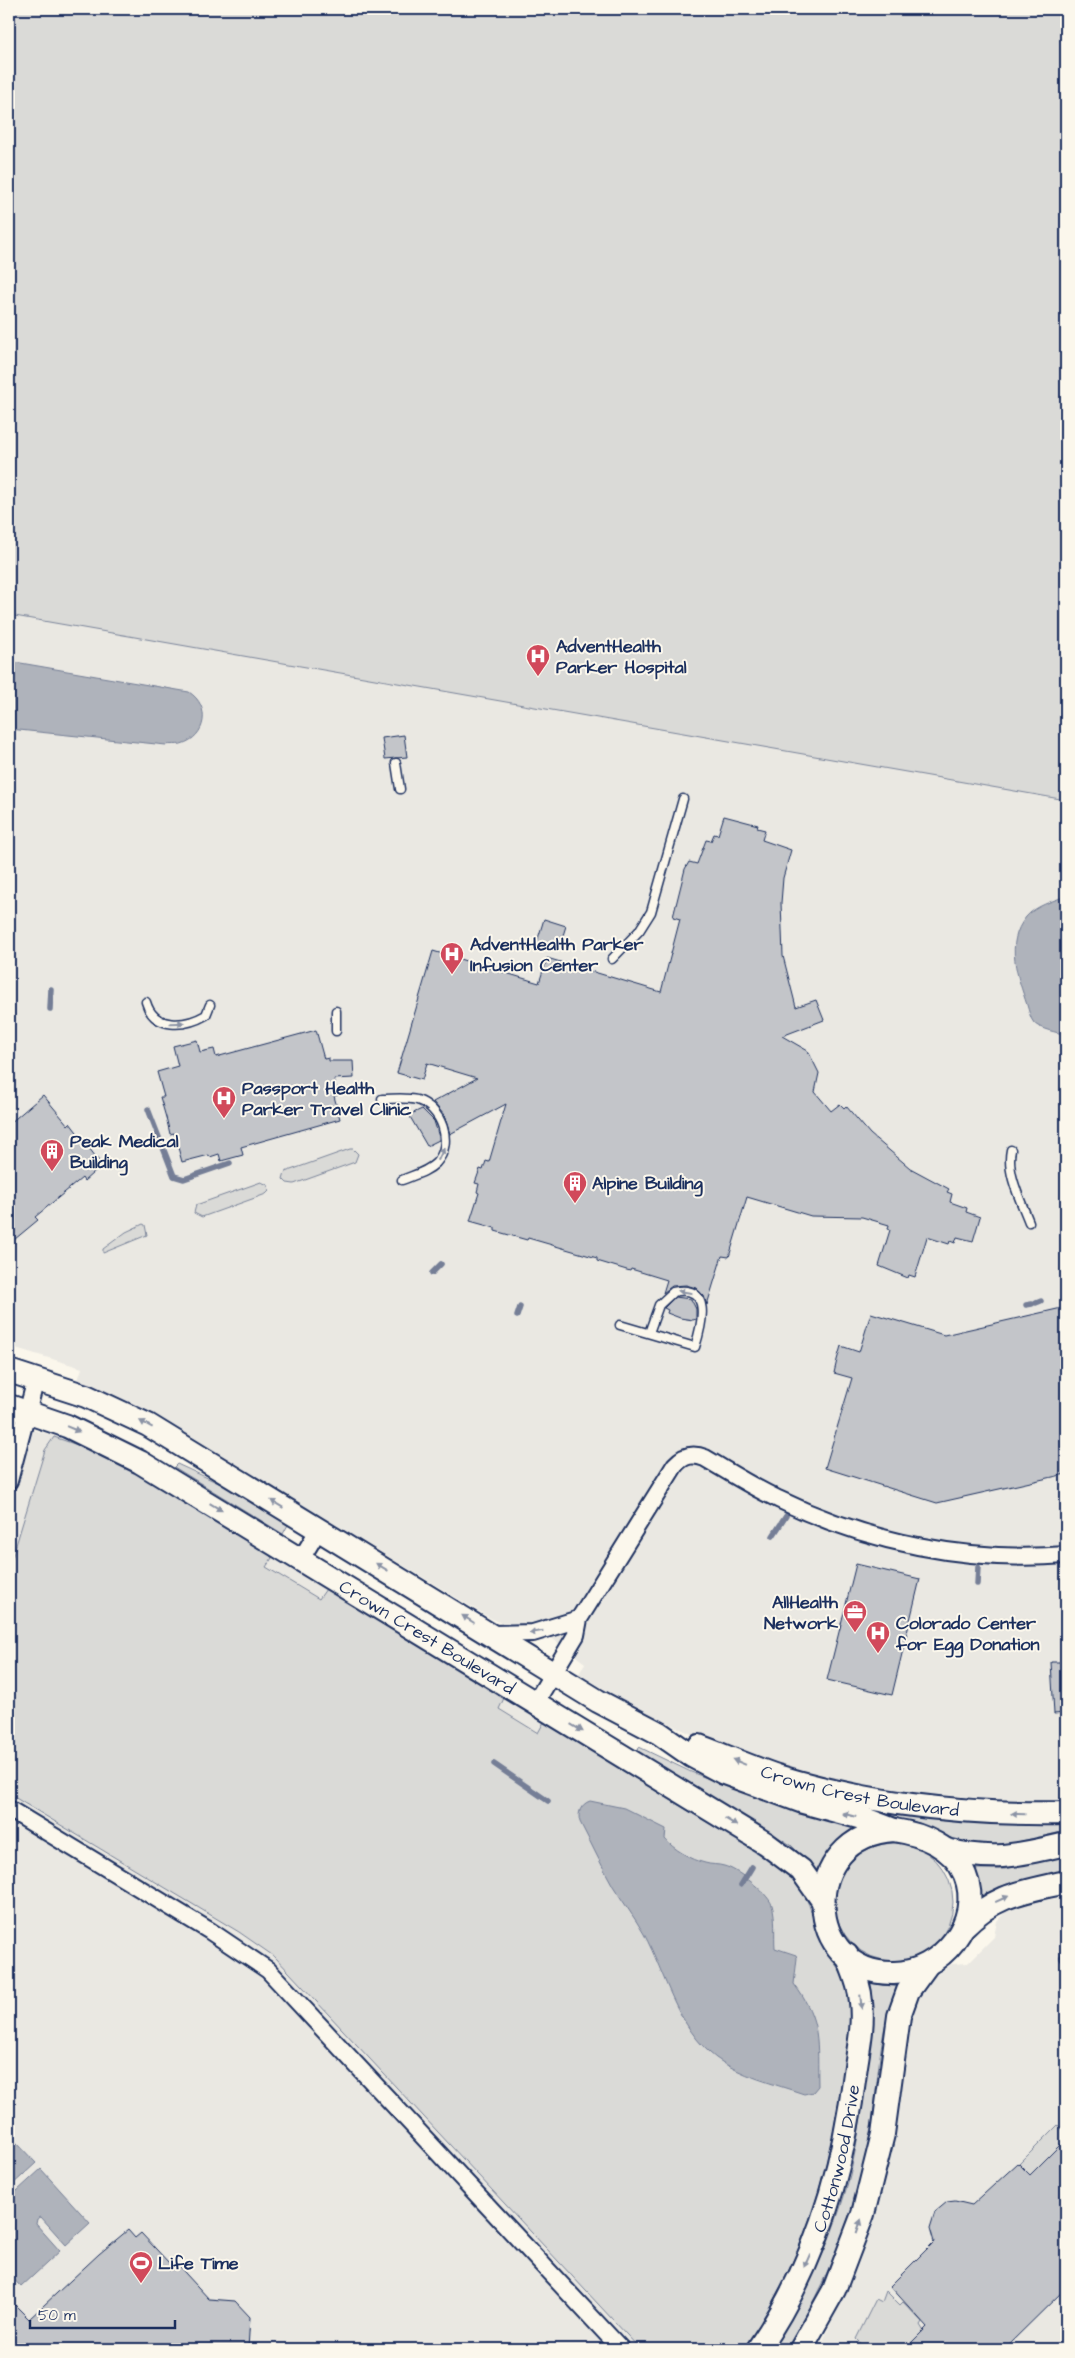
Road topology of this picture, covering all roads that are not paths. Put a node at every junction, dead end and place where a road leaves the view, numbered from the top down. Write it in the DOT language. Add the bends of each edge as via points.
graph roads {
  1 [pos="396,763"];
  2 [pos="400,789"];
  3 [pos="683,799"];
  4 [pos="612,959"];
  5 [pos="146,1002"];
  6 [pos="210,1005"];
  7 [pos="336,1011"];
  8 [pos="336,1031"];
  9 [pos="382,1099"];
  10 [pos="1011,1150"];
  11 [pos="402,1180"];
  12 [pos="1029,1222"];
  13 [pos="620,1325"];
  14 [pos="649,1333"];
  15 [pos="9,1371"];
  16 [pos="36,1379"];
  17 [pos="18,1409"];
  18 [pos="9,1481"];
  19 [pos="319,1529"];
  20 [pos="1066,1556"];
  21 [pos="301,1559"];
  22 [pos="579,1619"];
  23 [pos="492,1634"];
  24 [pos="554,1673"];
  25 [pos="535,1703"];
  26 [pos="658,1733"];
  27 [pos="9,1809"];
  28 [pos="1066,1813"];
  29 [pos="894,1830"];
  30 [pos="1066,1844"];
  31 [pos="946,1850"];
  32 [pos="1066,1882"];
  33 [pos="823,1901"];
  34 [pos="963,1927"];
  35 [pos="847,1955"];
  36 [pos="927,1965"];
  37 [pos="621,2349"];
  38 [pos="758,2349"];
  39 [pos="801,2349"];
  1 -- 2 [label="lane"];
  3 -- 4 [label="lane" via="651,912 639,931"];
  5 -- 6 [label="lane, one-way" via="155,1019 177,1024 206,1015"];
  7 -- 8 [label="lane"];
  11 -- 9 [label="lane, one-way" via="438,1161 444,1146 443,1129 435,1111 424,1103"];
  10 -- 12 [label="lane" via="1011,1171"];
  13 -- 14 [label="lane"];
  14 -- 14 [label="lane, one-way" via="695,1347 703,1322 698,1297 677,1291 666,1297 656,1310"];
  15 -- 16 [label="main road, Crown Crest Boulevard"];
  16 -- 17 [label="street"];
  19 -- 16 [label="main road, Crown Crest Boulevard, one-way" via="148,1425 86,1396"];
  17 -- 18 [label="street"];
  17 -- 21 [label="main road, Crown Crest Boulevard, one-way" via="79,1431 128,1455"];
  19 -- 21 [label="street"];
  23 -- 19 [label="main road, Crown Crest Boulevard, one-way"];
  20 -- 22 [label="street" via="988,1556 883,1538 811,1514 694,1455 676,1465"];
  21 -- 25 [label="main road, Crown Crest Boulevard"];
  22 -- 23 [label="street, one-way" via="533,1633"];
  22 -- 24 [label="street" via="576,1635"];
  23 -- 24 [label="main road, Crown Crest Boulevard"];
  24 -- 25 [label="street"];
  24 -- 26 [label="main road, Crown Crest Boulevard"];
  25 -- 33 [label="main road, Crown Crest Boulevard, one-way" via="784,1856 801,1870"];
  28 -- 26 [label="main road, Crown Crest Boulevard, one-way" via="969,1812 874,1800 777,1776"];
  29 -- 26 [label="main road, Crown Crest Boulevard, one-way" via="724,1773"];
  27 -- 37 [label="street" via="210,1931 268,1970"];
  29 -- 31 [label="main road" via="924,1837"];
  29 -- 33 [label="main road" via="866,1836 843,1852 828,1873"];
  30 -- 31 [label="main road" via="996,1858"];
  31 -- 34 [label="main road" via="959,1864 968,1882 968,1905"];
  34 -- 32 [label="main road, one-way" via="981,1910 1001,1898"];
  33 -- 35 [label="main road" via="827,1926"];
  34 -- 36 [label="main road" via="948,1948"];
  35 -- 36 [label="main road" via="869,1969 886,1973 910,1971"];
  35 -- 38 [label="main road, Cottonwood Drive, one-way" via="859,1986 862,2014 844,2147 832,2196 816,2240 800,2277"];
  39 -- 36 [label="main road, one-way" via="834,2290 862,2219 879,2154 899,2016 908,1991"];
}
